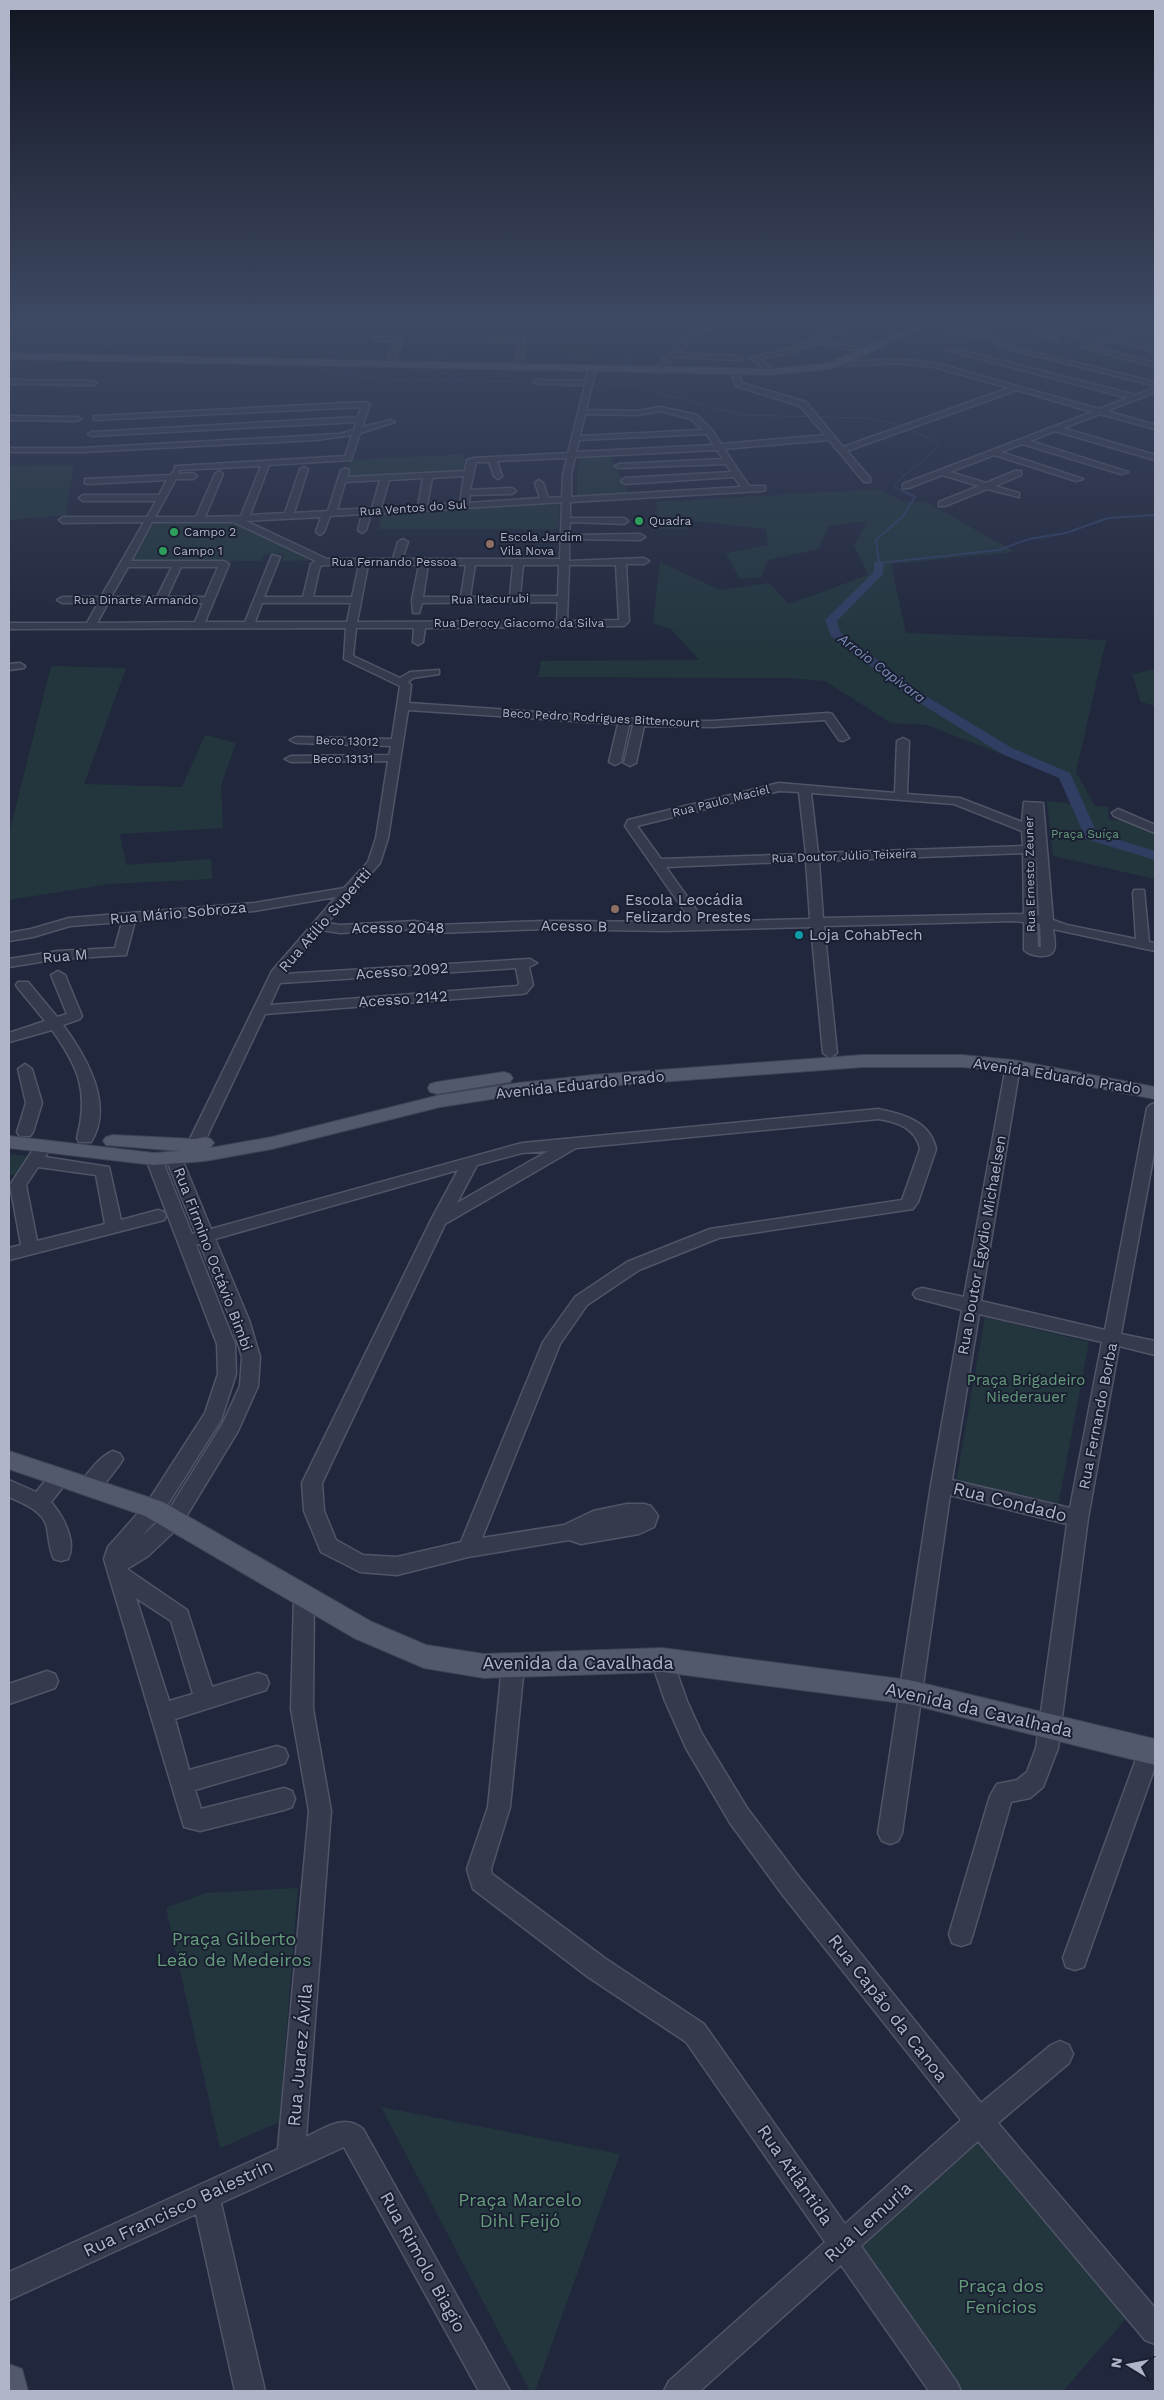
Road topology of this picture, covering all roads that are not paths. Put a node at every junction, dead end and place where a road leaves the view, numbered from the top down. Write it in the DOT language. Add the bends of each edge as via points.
graph roads {
  1 [pos="149,431"];
  2 [pos="221,431"];
  3 [pos="360,431"];
  4 [pos="580,431"];
  5 [pos="583,431"];
  6 [pos="826,431"];
  7 [pos="895,431"];
  8 [pos="1046,431"];
  9 [pos="1063,431"];
  10 [pos="357,432"];
  11 [pos="709,432"];
  12 [pos="92,434"];
  13 [pos="831,437"];
  14 [pos="582,438"];
  15 [pos="1021,441"];
  16 [pos="205,444"];
  17 [pos="719,447"];
  18 [pos="9,450"];
  19 [pos="841,450"];
  20 [pos="613,452"];
  21 [pos="992,452"];
  22 [pos="191,454"];
  23 [pos="575,454"];
  24 [pos="492,458"];
  25 [pos="1155,458"];
  26 [pos="184,461"];
  27 [pos="728,461"];
  28 [pos="619,466"];
  29 [pos="264,468"];
  30 [pos="304,469"];
  31 [pos="942,472"];
  32 [pos="1124,472"];
  33 [pos="469,473"];
  34 [pos="1018,473"];
  35 [pos="220,474"];
  36 [pos="737,474"];
  37 [pos="175,475"];
  38 [pos="428,476"];
  39 [pos="498,476"];
  40 [pos="385,478"];
  41 [pos="1079,479"];
  42 [pos="342,480"];
  43 [pos="867,480"];
  44 [pos="88,481"];
  45 [pos="625,481"];
  46 [pos="539,483"];
  47 [pos="906,486"];
  48 [pos="986,486"];
  49 [pos="746,488"];
  50 [pos="762,488"];
  51 [pos="512,491"];
  52 [pos="466,493"];
  53 [pos="1016,495"];
  54 [pos="632,496"];
  55 [pos="83,498"];
  56 [pos="161,498"];
  57 [pos="545,501"];
  58 [pos="571,501"];
  59 [pos="942,504"];
  60 [pos="464,505"];
  61 [pos="622,506"];
  62 [pos="422,508"];
  63 [pos="372,511"];
  64 [pos="329,513"];
  65 [pos="293,516"];
  66 [pos="570,518"];
  67 [pos="149,519"];
  68 [pos="198,519"];
  69 [pos="239,519"];
  70 [pos="63,520"];
  71 [pos="624,521"];
  72 [pos="294,526"];
  73 [pos="362,530"];
  74 [pos="320,532"];
  75 [pos="640,537"];
  76 [pos="569,541"];
  77 [pos="403,542"];
  78 [pos="275,556"];
  79 [pos="620,558"];
  80 [pos="569,560"];
  81 [pos="644,561"];
  82 [pos="325,562"];
  83 [pos="364,562"];
  84 [pos="471,562"];
  85 [pos="396,563"];
  86 [pos="424,563"];
  87 [pos="518,563"];
  88 [pos="124,564"];
  89 [pos="178,564"];
  90 [pos="568,582"];
  91 [pos="515,599"];
  92 [pos="563,599"];
  93 [pos="62,600"];
  94 [pos="104,600"];
  95 [pos="161,600"];
  96 [pos="209,600"];
  97 [pos="258,600"];
  98 [pos="306,600"];
  99 [pos="356,600"];
  100 [pos="417,600"];
  101 [pos="465,600"];
  102 [pos="352,623"];
  103 [pos="415,623"];
  104 [pos="566,623"];
  105 [pos="91,624"];
  106 [pos="199,624"];
  107 [pos="249,624"];
  108 [pos="9,626"];
  109 [pos="418,642"];
  110 [pos="435,672"];
  111 [pos="404,679"];
  112 [pos="404,706"];
  113 [pos="624,721"];
  114 [pos="639,722"];
  115 [pos="843,738"];
  116 [pos="296,740"];
  117 [pos="904,741"];
  118 [pos="398,743"];
  119 [pos="395,758"];
  120 [pos="291,759"];
  121 [pos="615,762"];
  122 [pos="630,763"];
  123 [pos="910,776"];
  124 [pos="804,789"];
  125 [pos="905,796"];
  126 [pos="1118,813"];
  127 [pos="1155,829"];
  128 [pos="1035,831"];
  129 [pos="1030,849"];
  130 [pos="812,857"];
  131 [pos="659,863"];
  132 [pos="348,890"];
  133 [pos="1139,893"];
  134 [pos="130,916"];
  135 [pos="1031,918"];
  136 [pos="817,923"];
  137 [pos="1047,923"];
  138 [pos="319,926"];
  139 [pos="700,926"];
  140 [pos="478,928"];
  141 [pos="9,937"];
  142 [pos="1149,946"];
  143 [pos="121,952"];
  144 [pos="9,963"];
  145 [pos="526,965"];
  146 [pos="504,971"];
  147 [pos="58,975"];
  148 [pos="275,979"];
  149 [pos="23,985"];
  150 [pos="506,992"];
  151 [pos="260,1010"];
  152 [pos="75,1016"];
  153 [pos="54,1023"];
  154 [pos="9,1038"];
  155 [pos="831,1058"];
  156 [pos="1013,1066"];
  157 [pos="25,1069"];
  158 [pos="535,1081"];
  159 [pos="1155,1081"];
  160 [pos="1155,1093"];
  161 [pos="442,1094"];
  162 [pos="1155,1108"];
  163 [pos="17,1131"];
  164 [pos="86,1138"];
  165 [pos="9,1142"];
  166 [pos="577,1142"];
  167 [pos="195,1145"];
  168 [pos="38,1155"];
  169 [pos="154,1159"];
  170 [pos="174,1159"];
  171 [pos="471,1160"];
  172 [pos="14,1185"];
  173 [pos="158,1216"];
  174 [pos="439,1220"];
  175 [pos="114,1227"];
  176 [pos="206,1235"];
  177 [pos="185,1242"];
  178 [pos="30,1249"];
  179 [pos="9,1254"];
  180 [pos="922,1294"];
  181 [pos="971,1305"];
  182 [pos="1113,1338"];
  183 [pos="1155,1348"];
  184 [pos="9,1460"];
  185 [pos="113,1460"];
  186 [pos="60,1478"];
  187 [pos="942,1485"];
  188 [pos="89,1487"];
  189 [pos="9,1488"];
  190 [pos="39,1502"];
  191 [pos="155,1510"];
  192 [pos="1078,1518"];
  193 [pos="569,1532"];
  194 [pos="141,1538"];
  195 [pos="468,1549"];
  196 [pos="61,1553"];
  197 [pos="118,1571"];
  198 [pos="304,1597"];
  199 [pos="662,1660"];
  200 [pos="514,1666"];
  201 [pos="46,1681"];
  202 [pos="258,1683"];
  203 [pos="909,1692"];
  204 [pos="9,1694"];
  205 [pos="205,1699"];
  206 [pos="162,1713"];
  207 [pos="1051,1725"];
  208 [pos="1153,1752"];
  209 [pos="277,1756"];
  210 [pos="181,1783"];
  211 [pos="284,1799"];
  212 [pos="890,1833"];
  213 [pos="962,1934"];
  214 [pos="1075,1958"];
  215 [pos="1060,2054"];
  216 [pos="979,2122"];
  217 [pos="349,2134"];
  218 [pos="291,2156"];
  219 [pos="206,2197"];
  220 [pos="843,2244"];
  221 [pos="9,2286"];
  222 [pos="1155,2330"];
  223 [pos="9,2382"];
  224 [pos="10,2391"];
  225 [pos="250,2391"];
  226 [pos="495,2391"];
  227 [pos="679,2391"];
  228 [pos="946,2391"];
  1 -- 12 [label="street"];
  2 -- 16 [label="street"];
  3 -- 10 [label="street"];
  4 -- 23 [label="street"];
  5 -- 14 [label="street"];
  6 -- 13 [label="street"];
  7 -- 19 [label="street"];
  8 -- 15 [label="street"];
  9 -- 25 [label="street"];
  10 -- 16 [label="street" via="316,438"];
  10 -- 26 [label="street" via="348,458 178,468"];
  11 -- 14 [label="street"];
  11 -- 17 [label="street"];
  13 -- 17 [label="street"];
  13 -- 19 [label="street"];
  14 -- 23 [label="street"];
  15 -- 21 [label="street"];
  15 -- 32 [label="street"];
  16 -- 18 [label="street"];
  16 -- 22 [label="street"];
  17 -- 20 [label="street"];
  17 -- 27 [label="street"];
  19 -- 43 [label="street"];
  20 -- 23 [label="street"];
  20 -- 28 [label="street"];
  21 -- 31 [label="street"];
  21 -- 41 [label="street"];
  23 -- 24 [label="street"];
  23 -- 58 [label="street"];
  23 -- 58 [label="street" via="565,466"];
  24 -- 33 [label="street" via="472,460"];
  24 -- 39 [label="street"];
  27 -- 28 [label="street"];
  27 -- 36 [label="street"];
  28 -- 45 [label="street"];
  29 -- 30 [label="street"];
  29 -- 35 [label="street"];
  29 -- 69 [label="street"];
  30 -- 42 [label="street" via="347,464"];
  30 -- 65 [label="street"];
  31 -- 47 [label="street"];
  31 -- 48 [label="street"];
  33 -- 38 [label="street"];
  33 -- 52 [label="street"];
  34 -- 48 [label="street"];
  35 -- 37 [label="street"];
  35 -- 68 [label="street"];
  36 -- 45 [label="street"];
  36 -- 49 [label="street"];
  37 -- 44 [label="street"];
  37 -- 56 [label="street"];
  38 -- 40 [label="street"];
  38 -- 62 [label="street"];
  40 -- 42 [label="street"];
  40 -- 63 [label="street"];
  42 -- 64 [label="street"];
  45 -- 54 [label="street"];
  46 -- 57 [label="street"];
  48 -- 53 [label="street"];
  48 -- 59 [label="street"];
  49 -- 50 [label="street, Rua Ventos do Sul"];
  49 -- 54 [label="street, Rua Ventos do Sul"];
  51 -- 52 [label="street"];
  52 -- 60 [label="street"];
  54 -- 58 [label="street, Rua Ventos do Sul"];
  55 -- 56 [label="street"];
  56 -- 67 [label="street"];
  57 -- 58 [label="street, Rua Ventos do Sul"];
  57 -- 60 [label="street, Rua Ventos do Sul"];
  58 -- 61 [label="street"];
  58 -- 66 [label="street"];
  60 -- 62 [label="street, Rua Ventos do Sul"];
  62 -- 63 [label="street, Rua Ventos do Sul"];
  63 -- 64 [label="street, Rua Ventos do Sul"];
  63 -- 73 [label="street"];
  64 -- 65 [label="street, Rua Ventos do Sul"];
  64 -- 74 [label="street"];
  65 -- 69 [label="street, Rua Ventos do Sul"];
  65 -- 72 [label="street"];
  66 -- 71 [label="street"];
  66 -- 76 [label="street"];
  67 -- 68 [label="street, Rua Ventos do Sul"];
  67 -- 70 [label="street, Rua Ventos do Sul"];
  67 -- 88 [label="street"];
  68 -- 69 [label="street, Rua Ventos do Sul"];
  69 -- 82 [label="street, Rua Fernando Pessoa"];
  75 -- 76 [label="street"];
  76 -- 80 [label="street"];
  77 -- 85 [label="street"];
  78 -- 97 [label="street"];
  79 -- 80 [label="street, Rua Fernando Pessoa"];
  79 -- 81 [label="street, Rua Fernando Pessoa"];
  79 -- 104 [label="street, Rua Derocy Giacomo da Silva" via="622,623"];
  80 -- 87 [label="street, Rua Fernando Pessoa"];
  80 -- 90 [label="street"];
  82 -- 83 [label="street, Rua Fernando Pessoa"];
  82 -- 98 [label="street" via="316,564"];
  83 -- 85 [label="street, Rua Fernando Pessoa"];
  83 -- 99 [label="street"];
  84 -- 86 [label="street, Rua Fernando Pessoa"];
  84 -- 87 [label="street, Rua Fernando Pessoa"];
  84 -- 101 [label="street"];
  85 -- 86 [label="street, Rua Fernando Pessoa"];
  86 -- 100 [label="street"];
  87 -- 91 [label="street"];
  88 -- 89 [label="street"];
  88 -- 94 [label="street"];
  89 -- 95 [label="street"];
  89 -- 96 [label="street" via="224,564"];
  90 -- 92 [label="street"];
  90 -- 104 [label="street"];
  91 -- 92 [label="street, Rua Itacurubi"];
  91 -- 101 [label="street, Rua Itacurubi"];
  92 -- 104 [label="street"];
  93 -- 94 [label="street, Rua Dinarte Armando"];
  94 -- 95 [label="street, Rua Dinarte Armando"];
  94 -- 105 [label="street"];
  95 -- 96 [label="street, Rua Dinarte Armando"];
  96 -- 106 [label="street"];
  97 -- 98 [label="street"];
  97 -- 107 [label="street"];
  98 -- 99 [label="street"];
  99 -- 102 [label="street"];
  100 -- 101 [label="street, Rua Itacurubi"];
  100 -- 103 [label="street"];
  102 -- 103 [label="street"];
  102 -- 107 [label="street"];
  102 -- 111 [label="street" via="348,657"];
  103 -- 104 [label="street, Rua Derocy Giacomo da Silva"];
  103 -- 109 [label="street" via="420,628"];
  105 -- 106 [label="street"];
  105 -- 108 [label="street"];
  106 -- 107 [label="street"];
  110 -- 111 [label="street"];
  111 -- 112 [label="street, Rua Atílio Supertti"];
  112 -- 113 [label="street, Beco Pedro Rodrigues Bittencourt"];
  112 -- 118 [label="street, Rua Atílio Supertti"];
  113 -- 114 [label="street, Beco Pedro Rodrigues Bittencourt"];
  113 -- 121 [label="street"];
  114 -- 115 [label="street, Beco Pedro Rodrigues Bittencourt" via="713,724 828,716"];
  114 -- 122 [label="street"];
  116 -- 118 [label="street, Beco 13012"];
  117 -- 125 [label="street"];
  118 -- 119 [label="street, Rua Atílio Supertti"];
  119 -- 120 [label="street, Beco 13131"];
  119 -- 132 [label="street, Rua Atílio Supertti" via="382,838 374,863"];
  123 -- 125 [label="street"];
  124 -- 125 [label="street, Rua Paulo Maciel"];
  124 -- 130 [label="street"];
  124 -- 131 [label="street, Rua Paulo Maciel" via="779,787 631,824"];
  125 -- 128 [label="street, Rua Paulo Maciel" via="956,801"];
  126 -- 127 [label="street"];
  128 -- 129 [label="street, Rua Ernesto Zeuner"];
  128 -- 137 [label="street, Rua Ernesto Zeuner"];
  129 -- 130 [label="street, Rua Doutor Júlio Teixeira"];
  129 -- 135 [label="street, Rua Ernesto Zeuner"];
  130 -- 131 [label="street, Rua Doutor Júlio Teixeira"];
  130 -- 136 [label="street"];
  131 -- 139 [label="street"];
  132 -- 134 [label="street, Rua Mário Sobroza" via="254,907"];
  132 -- 138 [label="street, Rua Atílio Supertti"];
  133 -- 142 [label="street"];
  134 -- 141 [label="street, Rua Mário Sobroza" via="70,922"];
  134 -- 143 [label="street"];
  135 -- 136 [label="street, Acesso B"];
  135 -- 137 [label="street, Acesso B"];
  135 -- 137 [label="street, Rua Ernesto Zeuner" via="1031,950 1047,951"];
  136 -- 139 [label="street, Acesso B"];
  136 -- 155 [label="street"];
  137 -- 142 [label="street"];
  138 -- 140 [label="street, Acesso 2048" via="340,929 415,925 436,930"];
  138 -- 148 [label="street, Rua Atílio Supertti"];
  139 -- 140 [label="street, Acesso B" via="545,924"];
  143 -- 144 [label="street, Rua M" via="58,955"];
  145 -- 148 [label="street, Acesso 2092"];
  145 -- 150 [label="street, Acesso 2142" via="525,988"];
  146 -- 150 [label="street"];
  147 -- 152 [label="street"];
  148 -- 151 [label="street, Rua Atílio Supertti"];
  149 -- 153 [label="street"];
  150 -- 151 [label="street, Acesso 2142"];
  151 -- 167 [label="street, Rua Atílio Supertti"];
  152 -- 153 [label="street"];
  153 -- 154 [label="street"];
  153 -- 164 [label="street" via="85,1070 91,1108"];
  155 -- 156 [label="main road, Avenida Eduardo Prado" via="962,1061"];
  155 -- 158 [label="main road, Avenida Eduardo Prado"];
  155 -- 158 [label="main road, Avenida Eduardo Prado" via="791,1066"];
  155 -- 159 [label="main road, Avenida Eduardo Prado" via="965,1054 1014,1057 1076,1065"];
  156 -- 160 [label="main road, Avenida Eduardo Prado"];
  156 -- 181 [label="street, Rua Doutor Egydio Michaelsen"];
  157 -- 163 [label="street" via="34,1103"];
  158 -- 161 [label="main road, Avenida Eduardo Prado"];
  161 -- 167 [label="main road, Avenida Eduardo Prado"];
  161 -- 170 [label="main road, Avenida Eduardo Prado" via="272,1143"];
  162 -- 182 [label="street, Rua Fernando Borba"];
  163 -- 164 [label="main road, Avenida Eduardo Prado"];
  164 -- 167 [label="main road, Avenida Eduardo Prado"];
  165 -- 168 [label="main road, Avenida Eduardo Prado"];
  166 -- 171 [label="street" via="522,1148"];
  166 -- 174 [label="street"];
  166 -- 195 [label="street" via="878,1114 894,1117 922,1132 928,1149 907,1206 716,1233 633,1266 581,1301 552,1342"];
  168 -- 169 [label="main road, Avenida Eduardo Prado"];
  168 -- 172 [label="street"];
  168 -- 175 [label="street" via="105,1172"];
  169 -- 170 [label="main road, Avenida Eduardo Prado"];
  169 -- 177 [label="street, Rua Firmino Octávio Bimbi"];
  170 -- 176 [label="street, Rua Firmino Octávio Bimbi"];
  171 -- 174 [label="street"];
  171 -- 176 [label="street"];
  172 -- 178 [label="street"];
  173 -- 175 [label="street"];
  174 -- 195 [label="street" via="312,1483 314,1511 328,1546 360,1563 397,1566"];
  175 -- 178 [label="street"];
  176 -- 177 [label="street"];
  176 -- 191 [label="street, Rua Firmino Octávio Bimbi" via="251,1357 249,1386 231,1426"];
  177 -- 191 [label="street, Rua Firmino Octávio Bimbi" via="226,1344 227,1374 214,1415"];
  178 -- 179 [label="street"];
  180 -- 181 [label="street"];
  181 -- 182 [label="street"];
  181 -- 187 [label="street, Rua Doutor Egydio Michaelsen"];
  182 -- 183 [label="street"];
  182 -- 192 [label="street, Rua Fernando Borba"];
  184 -- 186 [label="main road, Avenida da Cavalhada"];
  185 -- 188 [label="street"];
  186 -- 188 [label="main road, Avenida da Cavalhada"];
  186 -- 190 [label="street"];
  187 -- 192 [label="street, Rua Condado"];
  187 -- 203 [label="street, Rua Doutor Egydio Michaelsen"];
  188 -- 191 [label="main road, Avenida da Cavalhada"];
  189 -- 190 [label="street"];
  190 -- 196 [label="street" via="56,1522"];
  191 -- 194 [label="street"];
  191 -- 194 [label="street"];
  191 -- 198 [label="main road, Avenida da Cavalhada"];
  192 -- 207 [label="street, Rua Fernando Borba"];
  193 -- 195 [label="street"];
  194 -- 197 [label="street" via="115,1553"];
  197 -- 205 [label="street" via="180,1616"];
  197 -- 206 [label="street"];
  198 -- 200 [label="main road, Avenida da Cavalhada" via="363,1630 424,1656 484,1666"];
  198 -- 218 [label="street, Rua Juarez Ávila" via="302,1709 320,1811"];
  199 -- 200 [label="main road, Avenida da Cavalhada"];
  199 -- 203 [label="main road, Avenida da Cavalhada"];
  199 -- 216 [label="street, Rua Capão da Canoa" via="690,1735 754,1839"];
  200 -- 220 [label="street, Rua Atlântida" via="499,1807 479,1868 481,1881 597,1968 694,2033"];
  201 -- 204 [label="street"];
  202 -- 205 [label="street"];
  203 -- 207 [label="main road, Avenida da Cavalhada"];
  203 -- 212 [label="street, Rua Doutor Egydio Michaelsen"];
  205 -- 206 [label="street"];
  206 -- 210 [label="street"];
  207 -- 208 [label="main road, Avenida da Cavalhada"];
  207 -- 213 [label="street, Rua Fernando Borba" via="1047,1748 1035,1779 1022,1790 1005,1792 1002,1796"];
  208 -- 214 [label="street"];
  209 -- 210 [label="street"];
  210 -- 211 [label="street" via="190,1816 195,1820"];
  215 -- 216 [label="street, Rua Lemuria"];
  216 -- 220 [label="street, Rua Lemuria"];
  216 -- 222 [label="street, Rua Capão da Canoa"];
  217 -- 218 [label="street, Rua Francisco Balestrin"];
  217 -- 226 [label="street, Rua Rimolo Biagio" via="419,2252"];
  218 -- 219 [label="street, Rua Francisco Balestrin"];
  219 -- 221 [label="street, Rua Francisco Balestrin"];
  219 -- 225 [label="street"];
  220 -- 227 [label="street, Rua Lemuria"];
  220 -- 228 [label="street, Rua Atlântida"];
  223 -- 224 [label="main road"];
}
